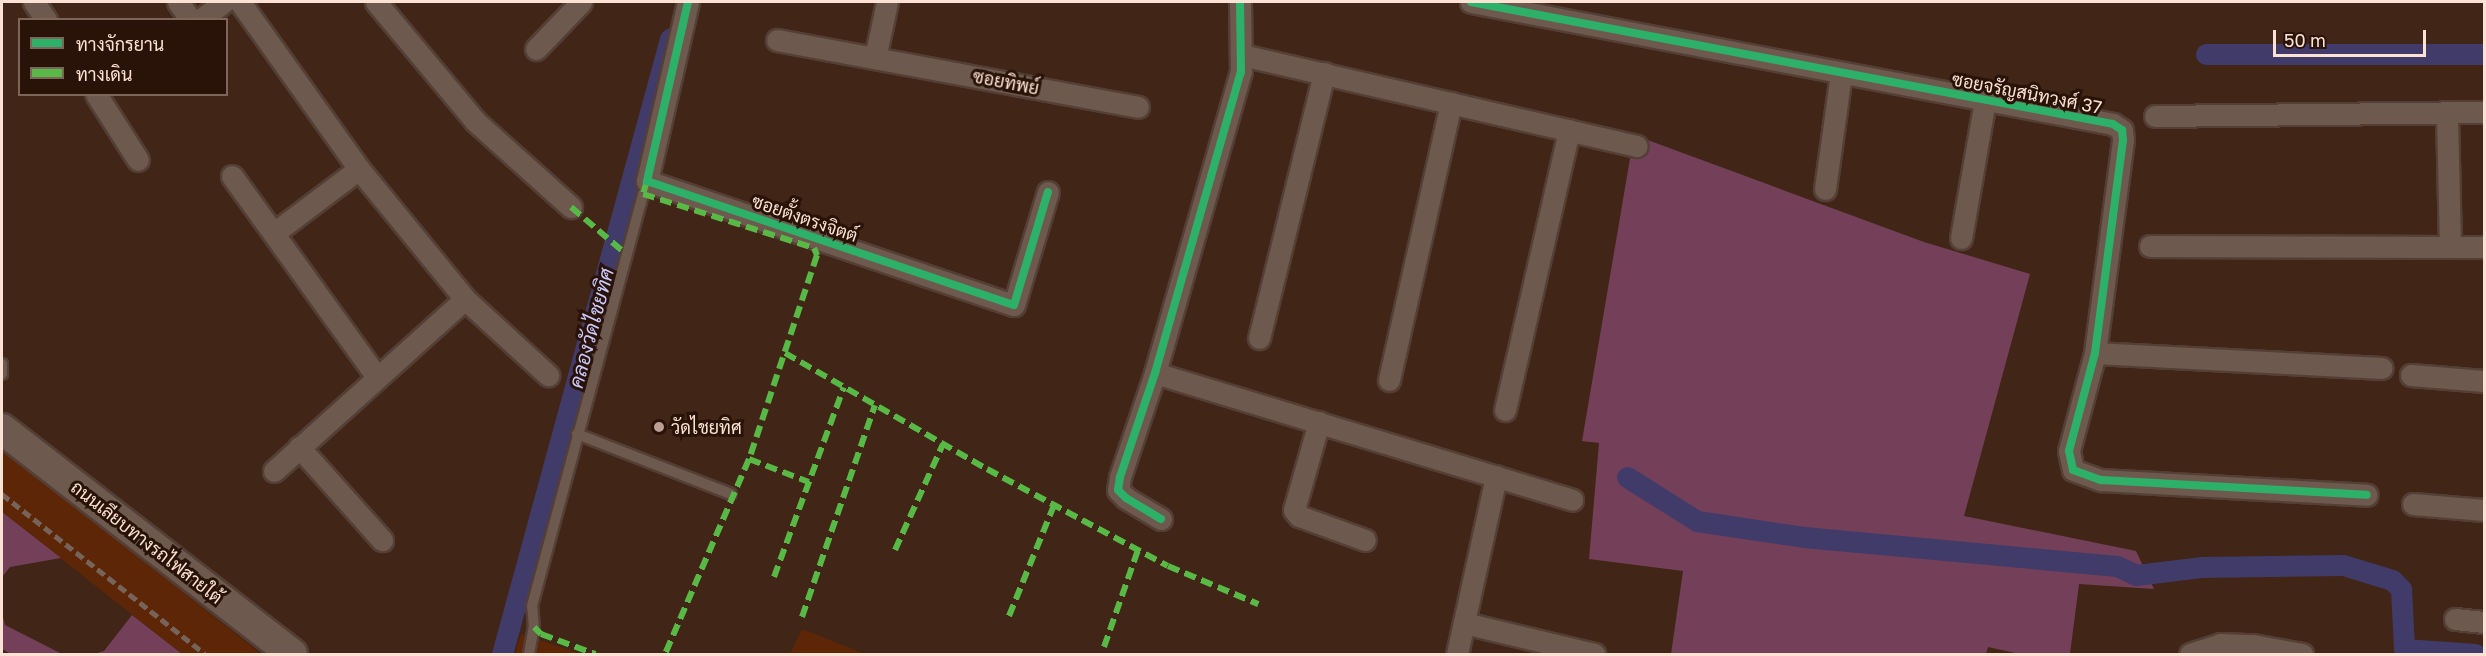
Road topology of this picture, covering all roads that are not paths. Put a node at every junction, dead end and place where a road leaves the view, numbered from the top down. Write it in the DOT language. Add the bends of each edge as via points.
graph roads {
  1 [pos="34,2"];
  2 [pos="178,2"];
  3 [pos="225,2"];
  4 [pos="240,2"];
  5 [pos="376,2"];
  6 [pos="581,2"];
  7 [pos="688,2"];
  8 [pos="887,2"];
  9 [pos="1240,2"];
  10 [pos="1471,2"];
  11 [pos="45,18"];
  12 [pos="190,18"];
  13 [pos="203,18"];
  14 [pos="777,40"];
  15 [pos="536,49"];
  16 [pos="1242,55"];
  17 [pos="874,58"];
  18 [pos="1324,74"];
  19 [pos="1842,74"];
  20 [pos="98,96"];
  21 [pos="1985,100"];
  22 [pos="1451,103"];
  23 [pos="1138,107"];
  24 [pos="2484,111"];
  25 [pos="2447,112"];
  26 [pos="2155,116"];
  27 [pos="1569,130"];
  28 [pos="1637,146"];
  29 [pos="138,160"];
  30 [pos="359,169"];
  31 [pos="232,176"];
  32 [pos="1825,189"];
  33 [pos="1048,192"];
  34 [pos="643,194"];
  35 [pos="571,207"];
  36 [pos="274,233"];
  37 [pos="1961,238"];
  38 [pos="2150,246"];
  39 [pos="2450,246"];
  40 [pos="2484,247"];
  41 [pos="465,299"];
  42 [pos="1259,338"];
  43 [pos="2095,353"];
  44 [pos="2,364"];
  45 [pos="2382,368"];
  46 [pos="1155,373"];
  47 [pos="2,374"];
  48 [pos="548,375"];
  49 [pos="2411,375"];
  50 [pos="377,377"];
  51 [pos="1389,380"];
  52 [pos="2484,381"];
  53 [pos="1505,410"];
  54 [pos="1319,422"];
  55 [pos="2,429"];
  56 [pos="576,434"];
  57 [pos="299,447"];
  58 [pos="274,471"];
  59 [pos="1496,476"];
  60 [pos="731,494"];
  61 [pos="2367,495"];
  62 [pos="1572,500"];
  63 [pos="2414,504"];
  64 [pos="2484,510"];
  65 [pos="1161,519"];
  66 [pos="382,540"];
  67 [pos="1365,540"];
  68 [pos="2455,619"];
  69 [pos="2484,622"];
  70 [pos="1464,623"];
  71 [pos="292,654"];
  72 [pos="529,654"];
  73 [pos="1457,654"];
  74 [pos="1593,654"];
  75 [pos="2190,654"];
  76 [pos="2302,654"];
  1 -- 11 [label="street"];
  2 -- 12 [label="street"];
  3 -- 13 [label="street"];
  4 -- 30 [label="street"];
  5 -- 35 [label="street" via="475,122"];
  6 -- 15 [label="street"];
  7 -- 33 [label="street, ซอยตั้งตรงจิตต์" via="647,181 1014,305"];
  8 -- 17 [label="street"];
  9 -- 16 [label="street"];
  10 -- 19 [label="street, ซอยจรัญสนิทวงศ์ 37"];
  14 -- 17 [label="street, ซอยทิพย์"];
  16 -- 18 [label="street"];
  16 -- 46 [label="street" via="1241,72"];
  17 -- 23 [label="street, ซอยทิพย์"];
  18 -- 22 [label="street"];
  18 -- 42 [label="street"];
  19 -- 21 [label="street, ซอยจรัญสนิทวงศ์ 37"];
  19 -- 32 [label="street"];
  20 -- 29 [label="street"];
  21 -- 37 [label="street"];
  21 -- 43 [label="street, ซอยจรัญสนิทวงศ์ 37" via="2113,124 2122,130"];
  22 -- 27 [label="street"];
  22 -- 51 [label="street"];
  24 -- 25 [label="street"];
  25 -- 26 [label="street"];
  25 -- 39 [label="street"];
  27 -- 28 [label="street"];
  27 -- 53 [label="street"];
  30 -- 36 [label="street"];
  30 -- 41 [label="street"];
  31 -- 36 [label="street"];
  34 -- 56 [label="lane"];
  36 -- 50 [label="street"];
  38 -- 39 [label="street"];
  39 -- 40 [label="street"];
  41 -- 48 [label="street"];
  41 -- 50 [label="street"];
  43 -- 45 [label="street"];
  43 -- 61 [label="street, ซอยจรัญสนิทวงศ์ 37" via="2069,451 2073,470 2101,480"];
  44 -- 47 [label="lane"];
  46 -- 54 [label="street"];
  46 -- 65 [label="street" via="1118,490"];
  49 -- 52 [label="street"];
  50 -- 57 [label="street"];
  54 -- 59 [label="street"];
  54 -- 67 [label="street" via="1294,510 1299,516"];
  55 -- 71 [label="main road, ถนนเลียบทางรถไฟสายใต้"];
  56 -- 60 [label="lane"];
  56 -- 72 [label="lane" via="531,606 534,627"];
  57 -- 58 [label="street"];
  57 -- 66 [label="street"];
  59 -- 62 [label="street"];
  59 -- 70 [label="street"];
  63 -- 64 [label="street"];
  68 -- 69 [label="street"];
  70 -- 73 [label="street"];
  70 -- 74 [label="street"];
  75 -- 76 [label="street" via="2220,644 2253,645"];
}
